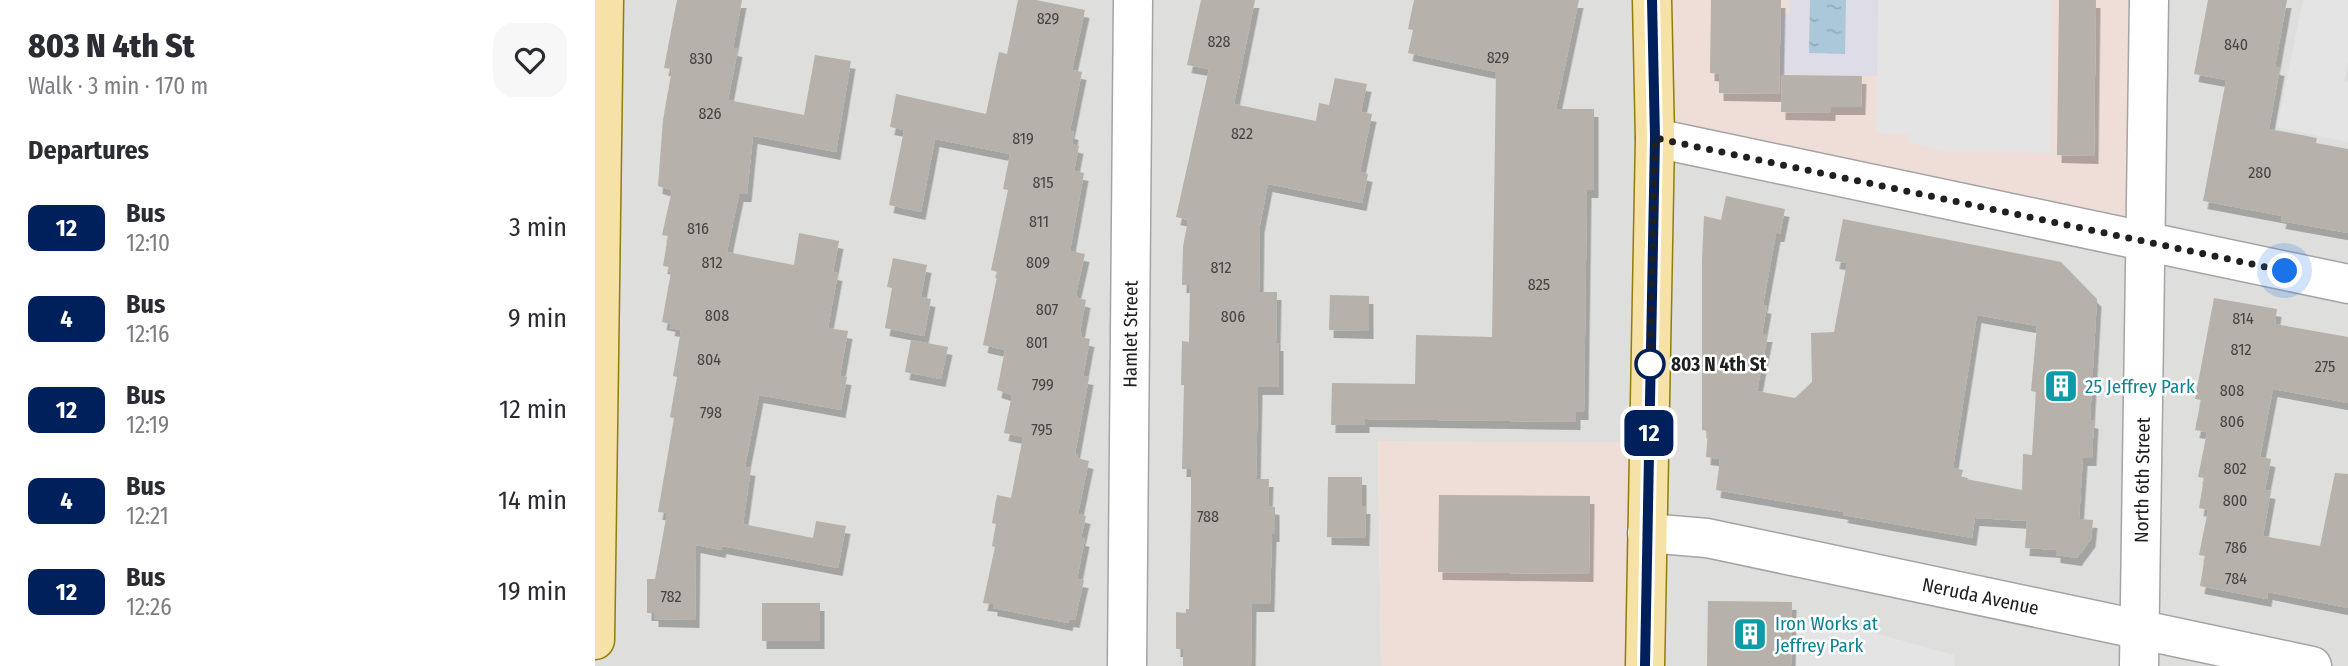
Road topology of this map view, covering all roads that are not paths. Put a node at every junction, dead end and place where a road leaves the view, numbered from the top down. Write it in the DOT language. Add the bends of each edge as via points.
graph roads {
  1 [pos="604,0"];
  2 [pos="1133,0"];
  3 [pos="1652,0"];
  4 [pos="2149,0"];
  5 [pos="1655,138"];
  6 [pos="2146,243"];
  7 [pos="2348,284"];
  8 [pos="1647,533"];
  9 [pos="595,640"];
  10 [pos="2139,648"];
  11 [pos="1127,666"];
  12 [pos="1645,666"];
  13 [pos="2312,666"];
  1 -- 9 [label="main road"];
  2 -- 11 [label="street, Hamlet Street"];
  3 -- 5 [label="main road"];
  4 -- 6 [label="street, North 6th Street"];
  5 -- 6 [label="street"];
  5 -- 8 [label="main road"];
  6 -- 7 [label="street"];
  6 -- 10 [label="street, North 6th Street"];
  8 -- 10 [label="street, Neruda Avenue" via="1707,538"];
  8 -- 12 [label="main road"];
  10 -- 13 [label="street, Neruda Avenue"];
}
